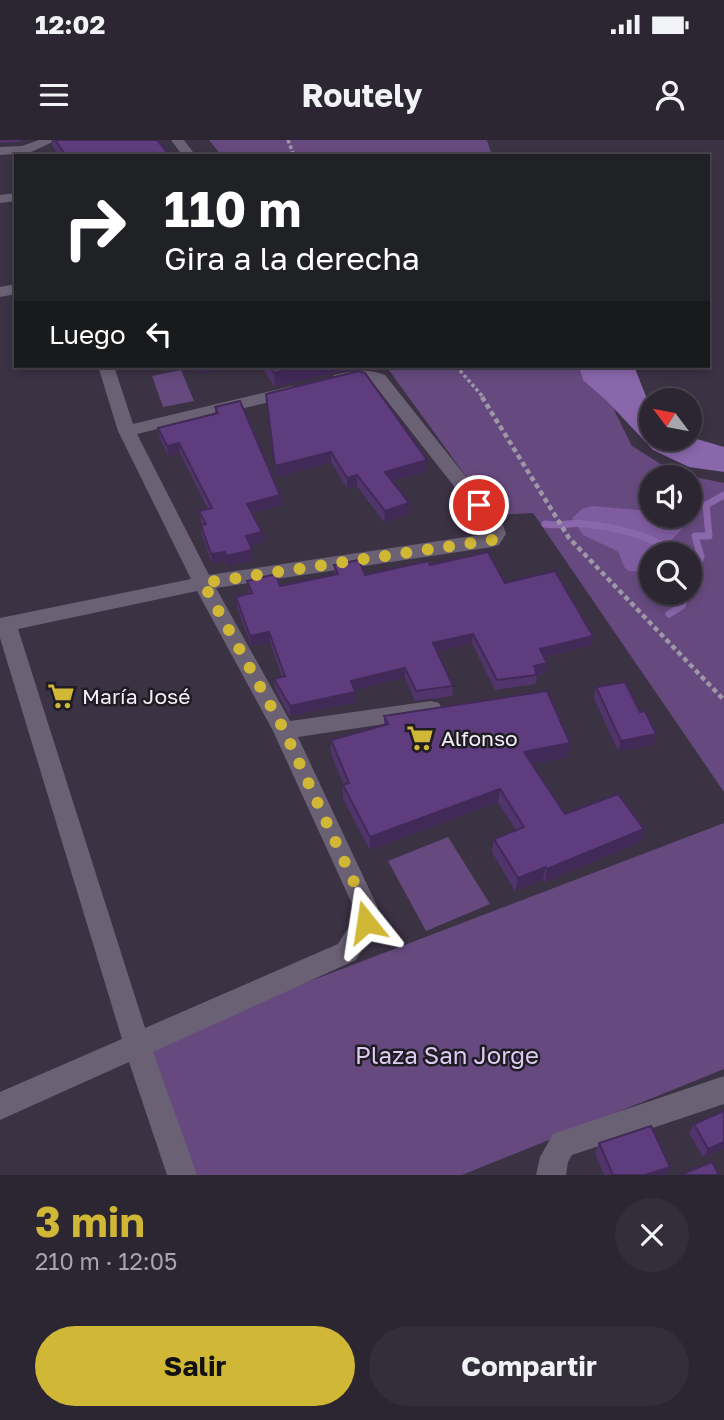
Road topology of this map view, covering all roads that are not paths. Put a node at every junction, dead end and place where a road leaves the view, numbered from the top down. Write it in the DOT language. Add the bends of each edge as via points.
graph roads {
  1 [pos="51,140"];
  2 [pos="177,140"];
  3 [pos="0,151"];
  4 [pos="26,153"];
  5 [pos="188,154"];
  6 [pos="107,368"];
  7 [pos="127,431"];
  8 [pos="203,583"];
  9 [pos="3,624"];
  10 [pos="448,707"];
  11 [pos="284,730"];
  12 [pos="138,1045"];
  13 [pos="724,1090"];
  14 [pos="0,1106"];
  15 [pos="181,1175"];
  16 [pos="551,1175"];
  1 -- 4 [label="street"];
  2 -- 5 [label="street"];
  3 -- 4 [label="street"];
  6 -- 7 [label="street"];
  7 -- 8 [label="street"];
  7 -- 8 [label="street" via="370,374 379,379 495,526 492,540"];
  8 -- 9 [label="street"];
  8 -- 11 [label="street"];
  9 -- 12 [label="street"];
  10 -- 11 [label="street"];
  11 -- 12 [label="street" via="365,906 361,934 346,952"];
  12 -- 14 [label="street"];
  12 -- 15 [label="street"];
  13 -- 16 [label="street" via="563,1144 554,1157"];
}
